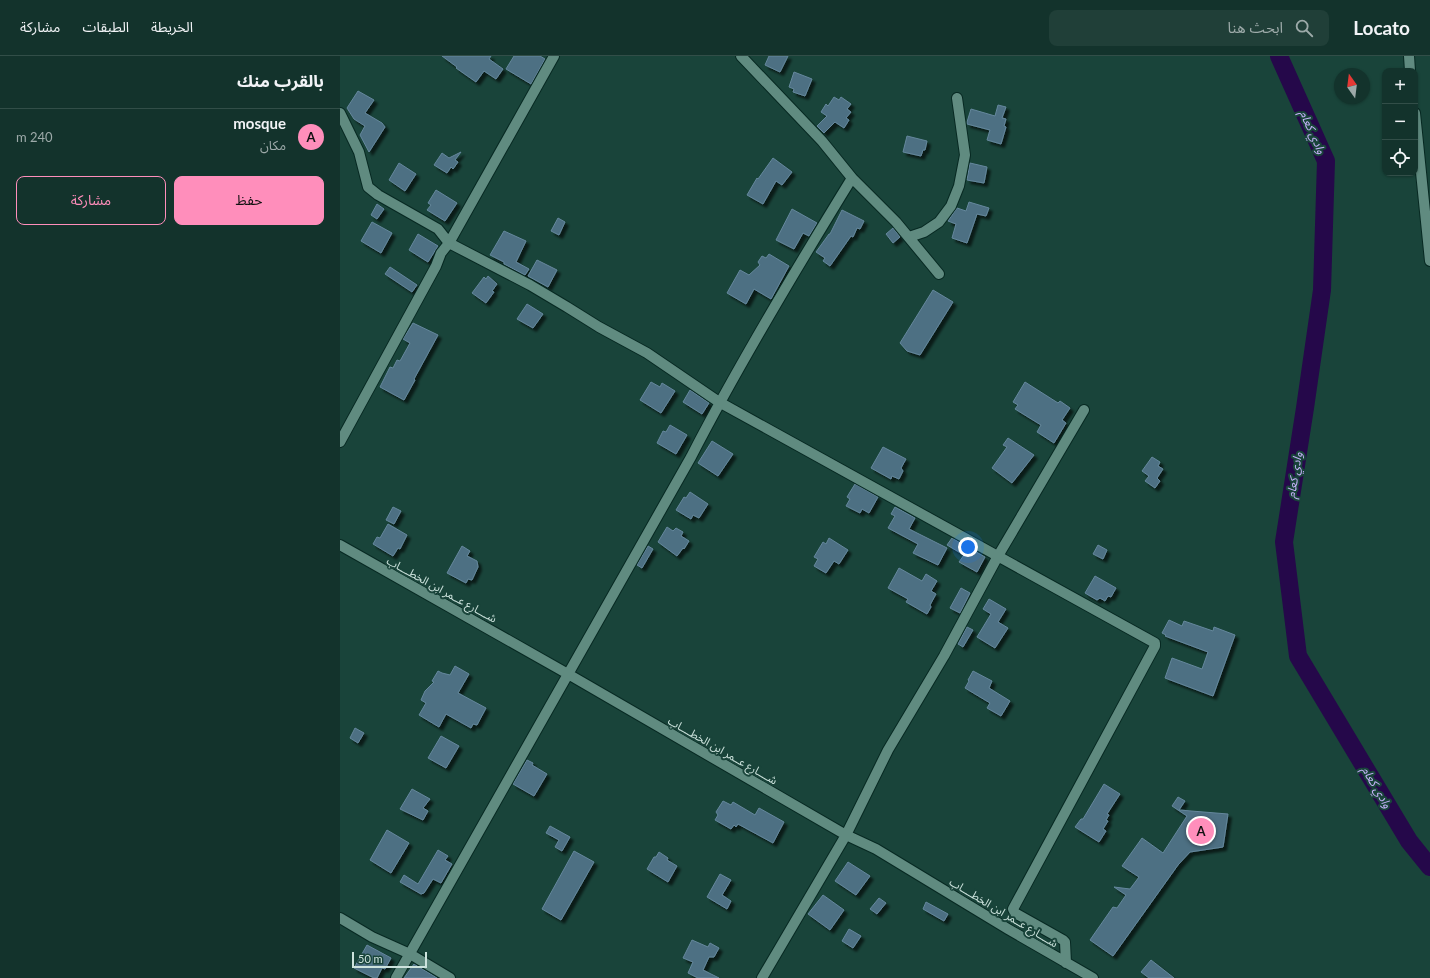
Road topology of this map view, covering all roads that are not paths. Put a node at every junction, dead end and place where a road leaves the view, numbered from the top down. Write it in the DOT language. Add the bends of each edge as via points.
graph roads {
  1 [pos="554,56"];
  2 [pos="741,56"];
  3 [pos="1409,56"];
  4 [pos="1410,68"];
  5 [pos="957,98"];
  6 [pos="340,113"];
  7 [pos="1418,136"];
  8 [pos="852,178"];
  9 [pos="1428,213"];
  10 [pos="909,237"];
  11 [pos="449,243"];
  12 [pos="1430,261"];
  13 [pos="939,274"];
  14 [pos="720,402"];
  15 [pos="1084,410"];
  16 [pos="340,442"];
  17 [pos="340,545"];
  18 [pos="998,556"];
  19 [pos="568,674"];
  20 [pos="846,834"];
  21 [pos="340,918"];
  22 [pos="410,954"];
  23 [pos="1066,963"];
  24 [pos="396,978"];
  25 [pos="450,978"];
  26 [pos="762,978"];
  27 [pos="1093,978"];
  1 -- 11 [label="street"];
  2 -- 8 [label="street" via="822,141"];
  3 -- 4 [label="street"];
  5 -- 10 [label="street" via="965,155 959,186 951,206 939,222 924,232"];
  6 -- 11 [label="street" via="359,152 368,187 438,229"];
  7 -- 9 [label="street"];
  8 -- 10 [label="street"];
  8 -- 14 [label="street"];
  9 -- 12 [label="street"];
  10 -- 13 [label="street"];
  11 -- 14 [label="street" via="530,285 599,328 647,353"];
  11 -- 16 [label="street" via="441,253"];
  14 -- 18 [label="street"];
  14 -- 19 [label="street"];
  15 -- 18 [label="street"];
  17 -- 19 [label="street, شــــارع عــمر ابن الخطــــاب"];
  18 -- 20 [label="street" via="944,656 888,750"];
  18 -- 23 [label="street" via="1155,643 1156,646 1013,909 1015,913 1065,942"];
  19 -- 20 [label="street, شــــارع عــمر ابن الخطــــاب"];
  19 -- 22 [label="street"];
  20 -- 23 [label="street, شــــارع عــمر ابن الخطــــاب"];
  20 -- 26 [label="street"];
  21 -- 22 [label="street" via="372,937"];
  22 -- 24 [label="street"];
  22 -- 25 [label="street"];
  23 -- 27 [label="street, شــــارع عــمر ابن الخطــــاب"];
}
